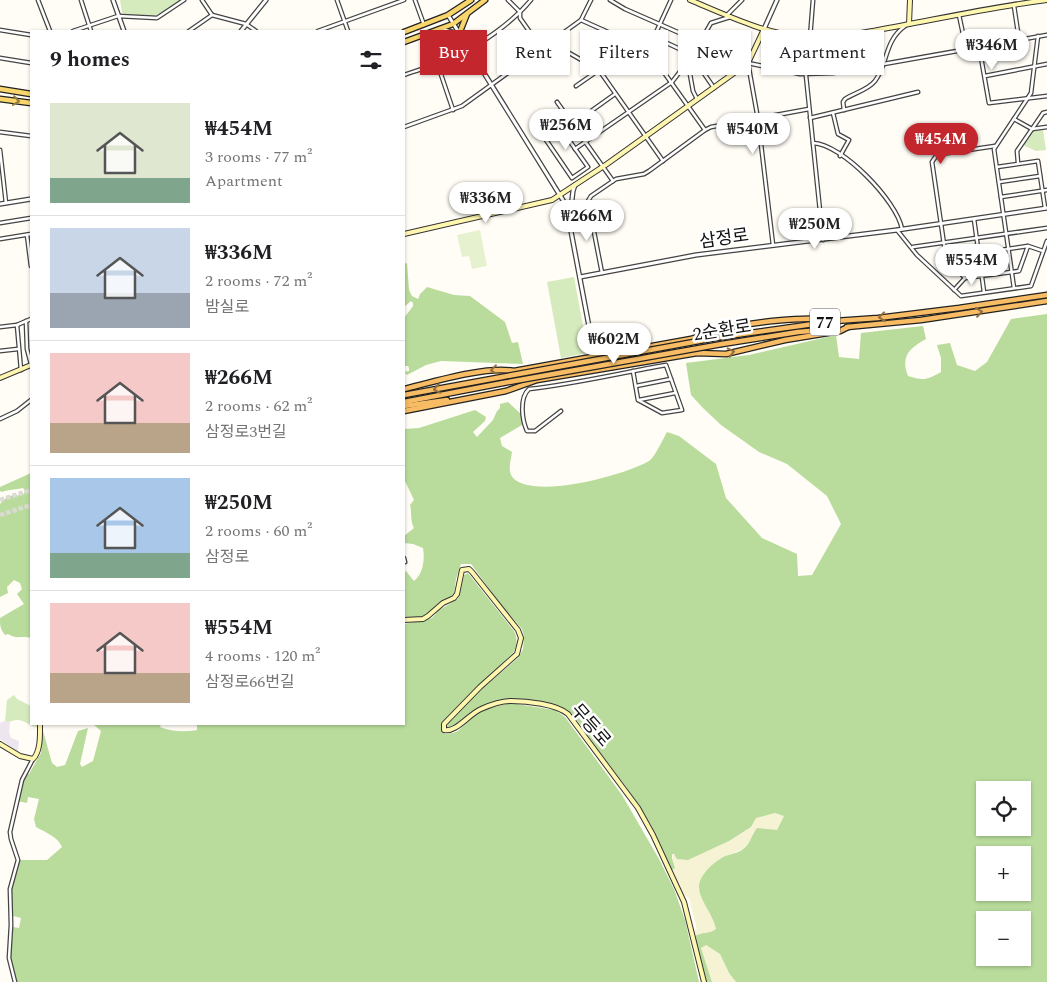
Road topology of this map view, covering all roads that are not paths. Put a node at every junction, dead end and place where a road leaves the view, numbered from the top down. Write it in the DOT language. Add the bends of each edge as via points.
graph roads {
  1 [pos="38,0"];
  2 [pos="81,0"];
  3 [pos="113,0"];
  4 [pos="184,0"];
  5 [pos="202,0"];
  6 [pos="266,0"];
  7 [pos="337,0"];
  8 [pos="404,0"];
  9 [pos="415,0"];
  10 [pos="471,0"];
  11 [pos="485,0"];
  12 [pos="508,0"];
  13 [pos="531,0"];
  14 [pos="591,0"];
  15 [pos="610,0"];
  16 [pos="671,0"];
  17 [pos="690,0"];
  18 [pos="742,0"];
  19 [pos="777,0"];
  20 [pos="813,0"];
  21 [pos="910,0"];
  22 [pos="1047,0"];
  23 [pos="1013,4"];
  24 [pos="520,12"];
  25 [pos="468,13"];
  26 [pos="212,15"];
  27 [pos="448,15"];
  28 [pos="959,15"];
  29 [pos="118,16"];
  30 [pos="729,16"];
  31 [pos="581,20"];
  32 [pos="345,22"];
  33 [pos="246,24"];
  34 [pos="453,24"];
  35 [pos="660,24"];
  36 [pos="909,24"];
  37 [pos="424,25"];
  38 [pos="88,26"];
  39 [pos="440,28"];
  40 [pos="764,29"];
  41 [pos="0,30"];
  42 [pos="50,30"];
  43 [pos="76,30"];
  44 [pos="90,30"];
  45 [pos="124,30"];
  46 [pos="190,30"];
  47 [pos="241,30"];
  48 [pos="255,30"];
  49 [pos="321,30"];
  50 [pos="348,30"];
  51 [pos="435,30"];
  52 [pos="446,30"];
  53 [pos="457,30"];
  54 [pos="461,30"];
  55 [pos="528,30"];
  56 [pos="567,30"];
  57 [pos="603,30"];
  58 [pos="657,30"];
  59 [pos="708,30"];
  60 [pos="769,30"];
  61 [pos="811,30"];
  62 [pos="874,30"];
  63 [pos="405,32"];
  64 [pos="678,32"];
  65 [pos="30,35"];
  66 [pos="1047,35"];
  67 [pos="420,36"];
  68 [pos="1038,36"];
  69 [pos="487,37"];
  70 [pos="1019,39"];
  71 [pos="405,42"];
  72 [pos="979,46"];
  73 [pos="967,48"];
  74 [pos="751,57"];
  75 [pos="0,58"];
  76 [pos="884,59"];
  77 [pos="30,62"];
  78 [pos="884,64"];
  79 [pos="1047,64"];
  80 [pos="1035,66"];
  81 [pos="420,69"];
  82 [pos="405,75"];
  83 [pos="441,75"];
  84 [pos="485,75"];
  85 [pos="505,75"];
  86 [pos="592,75"];
  87 [pos="602,75"];
  88 [pos="667,75"];
  89 [pos="678,75"];
  90 [pos="690,75"];
  91 [pos="705,75"];
  92 [pos="732,75"];
  93 [pos="750,75"];
  94 [pos="806,75"];
  95 [pos="877,75"];
  96 [pos="984,76"];
  97 [pos="672,82"];
  98 [pos="491,85"];
  99 [pos="576,86"];
  100 [pos="714,88"];
  101 [pos="0,89"];
  102 [pos="918,92"];
  103 [pos="30,94"];
  104 [pos="615,94"];
  105 [pos="1047,96"];
  106 [pos="1028,98"];
  107 [pos="0,99"];
  108 [pos="697,99"];
  109 [pos="557,102"];
  110 [pos="30,103"];
  111 [pos="688,105"];
  112 [pos="810,109"];
  113 [pos="453,110"];
  114 [pos="844,110"];
  115 [pos="1047,112"];
  116 [pos="628,113"];
  117 [pos="832,113"];
  118 [pos="810,118"];
  119 [pos="1014,118"];
  120 [pos="758,119"];
  121 [pos="572,124"];
  122 [pos="405,128"];
  123 [pos="1047,128"];
  124 [pos="1032,129"];
  125 [pos="705,130"];
  126 [pos="0,132"];
  127 [pos="30,136"];
  128 [pos="646,136"];
  129 [pos="585,142"];
  130 [pos="813,143"];
  131 [pos="995,146"];
  132 [pos="575,149"];
  133 [pos="0,150"];
  134 [pos="840,156"];
  135 [pos="663,161"];
  136 [pos="1018,164"];
  137 [pos="602,167"];
  138 [pos="997,167"];
  139 [pos="1040,176"];
  140 [pos="613,181"];
  141 [pos="999,182"];
  142 [pos="575,185"];
  143 [pos="1047,190"];
  144 [pos="1042,191"];
  145 [pos="560,195"];
  146 [pos="1001,197"];
  147 [pos="30,199"];
  148 [pos="6,203"];
  149 [pos="0,204"];
  150 [pos="1046,208"];
  151 [pos="1003,215"];
  152 [pos="30,218"];
  153 [pos="570,219"];
  154 [pos="974,219"];
  155 [pos="0,223"];
  156 [pos="941,223"];
  157 [pos="1047,228"];
  158 [pos="902,229"];
  159 [pos="897,230"];
  160 [pos="30,234"];
  161 [pos="405,234"];
  162 [pos="1006,234"];
  163 [pos="27,235"];
  164 [pos="976,238"];
  165 [pos="0,239"];
  166 [pos="823,240"];
  167 [pos="1047,241"];
  168 [pos="944,243"];
  169 [pos="773,245"];
  170 [pos="1028,246"];
  171 [pos="913,247"];
  172 [pos="1009,249"];
  173 [pos="1043,251"];
  174 [pos="979,253"];
  175 [pos="30,258"];
  176 [pos="946,258"];
  177 [pos="1012,272"];
  178 [pos="602,273"];
  179 [pos="982,276"];
  180 [pos="580,277"];
  181 [pos="965,278"];
  182 [pos="1014,288"];
  183 [pos="954,290"];
  184 [pos="984,292"];
  185 [pos="1047,295"];
  186 [pos="1047,301"];
  187 [pos="30,319"];
  188 [pos="26,321"];
  189 [pos="835,321"];
  190 [pos="17,325"];
  191 [pos="0,327"];
  192 [pos="848,327"];
  193 [pos="701,336"];
  194 [pos="694,338"];
  195 [pos="640,348"];
  196 [pos="18,349"];
  197 [pos="0,351"];
  198 [pos="602,354"];
  199 [pos="707,354"];
  200 [pos="594,356"];
  201 [pos="626,357"];
  202 [pos="618,359"];
  203 [pos="30,360"];
  204 [pos="596,364"];
  205 [pos="30,365"];
  206 [pos="21,370"];
  207 [pos="510,370"];
  208 [pos="564,370"];
  209 [pos="597,370"];
  210 [pos="633,371"];
  211 [pos="598,377"];
  212 [pos="0,378"];
  213 [pos="545,378"];
  214 [pos="671,379"];
  215 [pos="518,386"];
  216 [pos="636,386"];
  217 [pos="405,389"];
  218 [pos="506,391"];
  219 [pos="676,393"];
  220 [pos="405,394"];
  221 [pos="459,399"];
  222 [pos="638,400"];
  223 [pos="30,401"];
  224 [pos="405,402"];
  225 [pos="405,406"];
  226 [pos="405,411"];
  227 [pos="561,411"];
  228 [pos="0,418"];
  229 [pos="405,620"];
  230 [pos="40,725"];
  231 [pos="0,744"];
  232 [pos="33,759"];
  233 [pos="15,982"];
  234 [pos="704,982"];
  1 -- 42 [label="street"];
  2 -- 38 [label="street"];
  3 -- 29 [label="street"];
  4 -- 29 [label="street" via="157,18"];
  5 -- 26 [label="street"];
  6 -- 33 [label="street"];
  7 -- 32 [label="street"];
  8 -- 32 [label="street"];
  9 -- 37 [label="street"];
  10 -- 27 [label="main road"];
  11 -- 25 [label="main road"];
  12 -- 24 [label="street"];
  13 -- 24 [label="street"];
  14 -- 31 [label="street"];
  15 -- 35 [label="street"];
  16 -- 35 [label="street"];
  17 -- 30 [label="main road"];
  18 -- 30 [label="street"];
  19 -- 40 [label="street"];
  20 -- 61 [label="street"];
  21 -- 36 [label="main road"];
  22 -- 23 [label="main road"];
  23 -- 28 [label="main road"];
  23 -- 70 [label="street"];
  24 -- 55 [label="street" via="520,18"];
  24 -- 69 [label="street"];
  25 -- 34 [label="main road"];
  25 -- 54 [label="main road"];
  26 -- 33 [label="street"];
  26 -- 46 [label="street"];
  27 -- 34 [label="street"];
  27 -- 37 [label="main road"];
  28 -- 36 [label="main road"];
  28 -- 73 [label="street"];
  29 -- 38 [label="street"];
  29 -- 45 [label="street"];
  30 -- 40 [label="main road"];
  30 -- 59 [label="street" via="711,23"];
  31 -- 56 [label="street"];
  31 -- 57 [label="street"];
  32 -- 49 [label="street"];
  32 -- 50 [label="street"];
  33 -- 47 [label="street"];
  33 -- 48 [label="street"];
  34 -- 39 [label="main road"];
  34 -- 53 [label="street"];
  35 -- 58 [label="street"];
  35 -- 64 [label="street"];
  36 -- 62 [label="main road"];
  36 -- 76 [label="street" via="892,41"];
  37 -- 63 [label="main road"];
  38 -- 43 [label="street"];
  38 -- 44 [label="street"];
  39 -- 51 [label="main road"];
  39 -- 52 [label="street"];
  40 -- 60 [label="main road"];
  40 -- 74 [label="main road"];
  41 -- 65 [label="street"];
  66 -- 68 [label="street"];
  67 -- 71 [label="main road"];
  68 -- 70 [label="street"];
  68 -- 80 [label="street"];
  70 -- 72 [label="street"];
  72 -- 73 [label="street"];
  72 -- 96 [label="street"];
  73 -- 78 [label="street"];
  75 -- 77 [label="street"];
  79 -- 80 [label="street"];
  80 -- 96 [label="street"];
  80 -- 106 [label="street"];
  81 -- 82 [label="street"];
  83 -- 113 [label="street"];
  84 -- 98 [label="street"];
  85 -- 98 [label="street"];
  86 -- 99 [label="street"];
  87 -- 104 [label="street"];
  88 -- 97 [label="street"];
  89 -- 97 [label="street"];
  90 -- 108 [label="street"];
  91 -- 100 [label="street"];
  92 -- 100 [label="main road"];
  93 -- 120 [label="street"];
  94 -- 112 [label="street"];
  95 -- 114 [label="street" via="874,83 843,101"];
  96 -- 106 [label="street" via="990,103"];
  97 -- 111 [label="street"];
  97 -- 116 [label="street"];
  98 -- 113 [label="street"];
  98 -- 145 [label="street"];
  100 -- 108 [label="main road"];
  101 -- 103 [label="main road"];
  102 -- 114 [label="street"];
  104 -- 116 [label="street"];
  104 -- 121 [label="street"];
  105 -- 106 [label="street"];
  106 -- 119 [label="street"];
  107 -- 110 [label="main road, one-way"];
  108 -- 111 [label="main road"];
  109 -- 121 [label="street"];
  111 -- 125 [label="street"];
  111 -- 128 [label="main road"];
  112 -- 118 [label="street"];
  112 -- 120 [label="street"];
  113 -- 122 [label="street"];
  114 -- 117 [label="street"];
  115 -- 124 [label="street"];
  116 -- 128 [label="street"];
  116 -- 129 [label="street"];
  117 -- 118 [label="street"];
  117 -- 134 [label="street" via="838,134 849,140"];
  118 -- 130 [label="street"];
  119 -- 124 [label="street"];
  119 -- 131 [label="street"];
  120 -- 125 [label="street"];
  120 -- 169 [label="street"];
  121 -- 129 [label="street"];
  123 -- 124 [label="street"];
  124 -- 136 [label="street" via="1017,151"];
  125 -- 135 [label="street"];
  126 -- 127 [label="street"];
  128 -- 135 [label="street"];
  128 -- 137 [label="main road"];
  129 -- 132 [label="street"];
  129 -- 137 [label="street"];
  130 -- 134 [label="street" via="828,147"];
  130 -- 166 [label="street"];
  131 -- 138 [label="street"];
  131 -- 156 [label="street" via="941,154 935,158 932,165"];
  132 -- 132 [label="street" via="588,167 572,178 544,136 559,126"];
  133 -- 148 [label="street"];
  134 -- 158 [label="street" via="870,178 900,218"];
  135 -- 140 [label="street" via="646,173"];
  136 -- 138 [label="street"];
  136 -- 139 [label="street" via="1038,160"];
  137 -- 140 [label="street"];
  137 -- 142 [label="main road"];
  138 -- 141 [label="street"];
  139 -- 141 [label="street"];
  139 -- 144 [label="street"];
  140 -- 178 [label="street" via="588,198"];
  141 -- 146 [label="street"];
  142 -- 145 [label="main road"];
  142 -- 153 [label="street"];
  143 -- 144 [label="street"];
  144 -- 146 [label="street"];
  144 -- 150 [label="street"];
  145 -- 153 [label="street"];
  145 -- 161 [label="main road" via="552,200"];
  146 -- 151 [label="street"];
  147 -- 148 [label="street"];
  148 -- 149 [label="street"];
  150 -- 151 [label="street, 삼정로"];
  151 -- 154 [label="street, 삼정로"];
  151 -- 162 [label="street"];
  152 -- 155 [label="street"];
  153 -- 180 [label="street"];
  154 -- 156 [label="street, 삼정로"];
  154 -- 164 [label="street"];
  156 -- 158 [label="street, 삼정로"];
  156 -- 168 [label="street"];
  157 -- 162 [label="street"];
  158 -- 159 [label="street, 삼정로"];
  159 -- 166 [label="street, 삼정로"];
  159 -- 171 [label="street"];
  160 -- 163 [label="street"];
  162 -- 164 [label="street"];
  162 -- 172 [label="street"];
  163 -- 165 [label="street"];
  163 -- 175 [label="street"];
  164 -- 168 [label="street"];
  164 -- 174 [label="street"];
  166 -- 169 [label="street, 삼정로"];
  167 -- 173 [label="street"];
  168 -- 171 [label="street"];
  168 -- 176 [label="street"];
  169 -- 178 [label="street, 삼정로" via="696,255"];
  170 -- 172 [label="street"];
  170 -- 173 [label="street"];
  170 -- 177 [label="street" via="1019,271"];
  171 -- 183 [label="street"];
  172 -- 174 [label="street"];
  172 -- 177 [label="street"];
  173 -- 182 [label="street" via="1031,286"];
  174 -- 176 [label="street"];
  174 -- 179 [label="street"];
  176 -- 181 [label="street"];
  177 -- 179 [label="street"];
  177 -- 182 [label="street"];
  178 -- 180 [label="street, 삼정로"];
  179 -- 181 [label="street"];
  179 -- 184 [label="street"];
  180 -- 200 [label="street"];
  181 -- 183 [label="street"];
  182 -- 184 [label="street"];
  183 -- 184 [label="street" via="961,296"];
  185 -- 189 [label="highway, 2순환로 / 77, one-way" via="930,312"];
  192 -- 186 [label="highway, 2순환로 / 77, one-way"];
  187 -- 188 [label="street"];
  188 -- 190 [label="street"];
  188 -- 203 [label="street"];
  189 -- 193 [label="highway" via="824,318 776,321"];
  189 -- 220 [label="highway, 2순환로 / 77, one-way, bridge" via="721,337"];
  190 -- 191 [label="street"];
  190 -- 196 [label="street"];
  199 -- 192 [label="highway, one-way" via="726,354"];
  192 -- 224 [label="highway, 2순환로 / 77, bridge" via="722,344"];
  193 -- 194 [label="highway"];
  193 -- 199 [label="highway"];
  194 -- 195 [label="highway"];
  194 -- 201 [label="highway" via="674,347"];
  195 -- 198 [label="highway"];
  195 -- 201 [label="highway"];
  196 -- 197 [label="street"];
  196 -- 206 [label="street"];
  198 -- 200 [label="highway"];
  198 -- 202 [label="highway"];
  199 -- 209 [label="highway" via="697,352"];
  200 -- 204 [label="street"];
  200 -- 207 [label="highway"];
  201 -- 202 [label="highway"];
  202 -- 204 [label="highway"];
  204 -- 208 [label="highway"];
  204 -- 209 [label="street"];
  205 -- 206 [label="main road"];
  206 -- 212 [label="main road"];
  207 -- 217 [label="highway, one-way" via="498,369"];
  207 -- 218 [label="highway" via="513,385"];
  208 -- 213 [label="highway"];
  208 -- 215 [label="highway" via="530,378"];
  209 -- 211 [label="street"];
  209 -- 213 [label="highway"];
  210 -- 211 [label="street"];
  210 -- 214 [label="street" via="666,365"];
  210 -- 216 [label="street"];
  211 -- 227 [label="street" via="526,391 523,422 527,431 535,431"];
  213 -- 215 [label="highway"];
  214 -- 216 [label="street"];
  214 -- 219 [label="street"];
  215 -- 218 [label="highway"];
  216 -- 222 [label="street"];
  218 -- 221 [label="highway"];
  219 -- 222 [label="street"];
  219 -- 222 [label="street" via="682,410 662,413"];
  221 -- 225 [label="highway"];
  221 -- 226 [label="highway"];
  223 -- 228 [label="street"];
  229 -- 234 [label="main road, 무등로" via="423,619 454,598 462,570 472,572 518,630 520,647 512,659 444,724 444,730 456,728 479,710 511,701 558,708 568,714 638,808 653,835 684,902"];
  230 -- 232 [label="main road" via="39,747"];
  231 -- 232 [label="main road" via="20,756"];
  232 -- 233 [label="street" via="22,780 10,832 18,860 10,889 9,958"];
}
